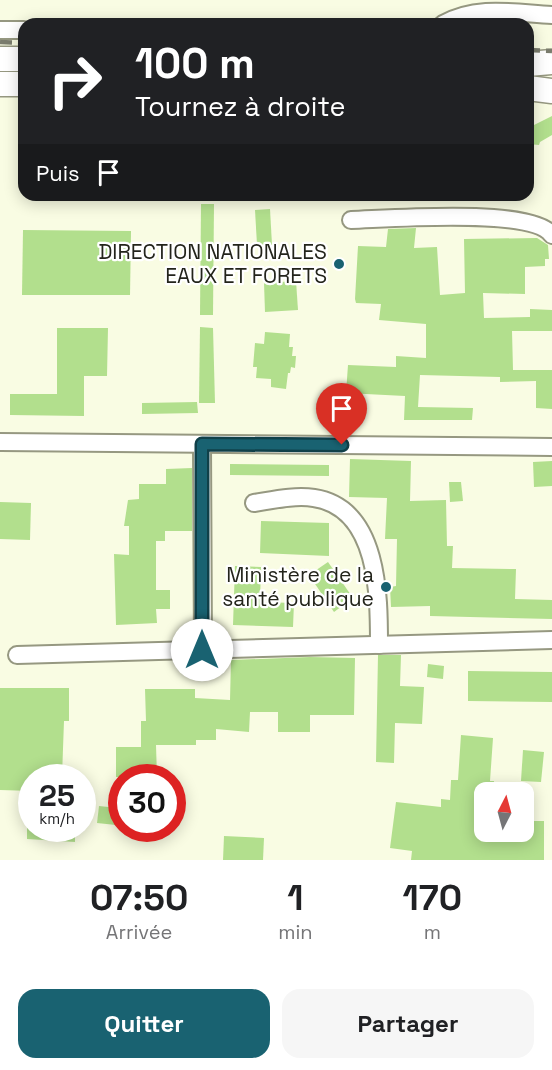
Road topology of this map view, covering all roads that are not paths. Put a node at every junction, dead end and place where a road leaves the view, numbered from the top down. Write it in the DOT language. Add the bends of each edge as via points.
graph roads {
  1 [pos="552,15"];
  2 [pos="455,18"];
  3 [pos="0,30"];
  4 [pos="18,30"];
  5 [pos="0,59"];
  6 [pos="18,59"];
  7 [pos="552,62"];
  8 [pos="534,64"];
  9 [pos="0,84"];
  10 [pos="18,84"];
  11 [pos="534,89"];
  12 [pos="552,91"];
  13 [pos="351,220"];
  14 [pos="552,235"];
  15 [pos="0,442"];
  16 [pos="202,444"];
  17 [pos="552,447"];
  18 [pos="254,503"];
  19 [pos="552,640"];
  20 [pos="379,645"];
  21 [pos="202,650"];
  22 [pos="17,655"];
  1 -- 2 [label="street" via="480,11"];
  3 -- 4 [label="street"];
  5 -- 6 [label="highway"];
  7 -- 8 [label="highway"];
  9 -- 10 [label="highway"];
  11 -- 12 [label="highway"];
  13 -- 14 [label="street" via="486,216 524,221"];
  15 -- 16 [label="street"];
  16 -- 17 [label="street"];
  16 -- 21 [label="street"];
  18 -- 20 [label="street" via="312,497 348,516 373,555"];
  19 -- 20 [label="street"];
  20 -- 21 [label="street"];
  21 -- 22 [label="street"];
}
